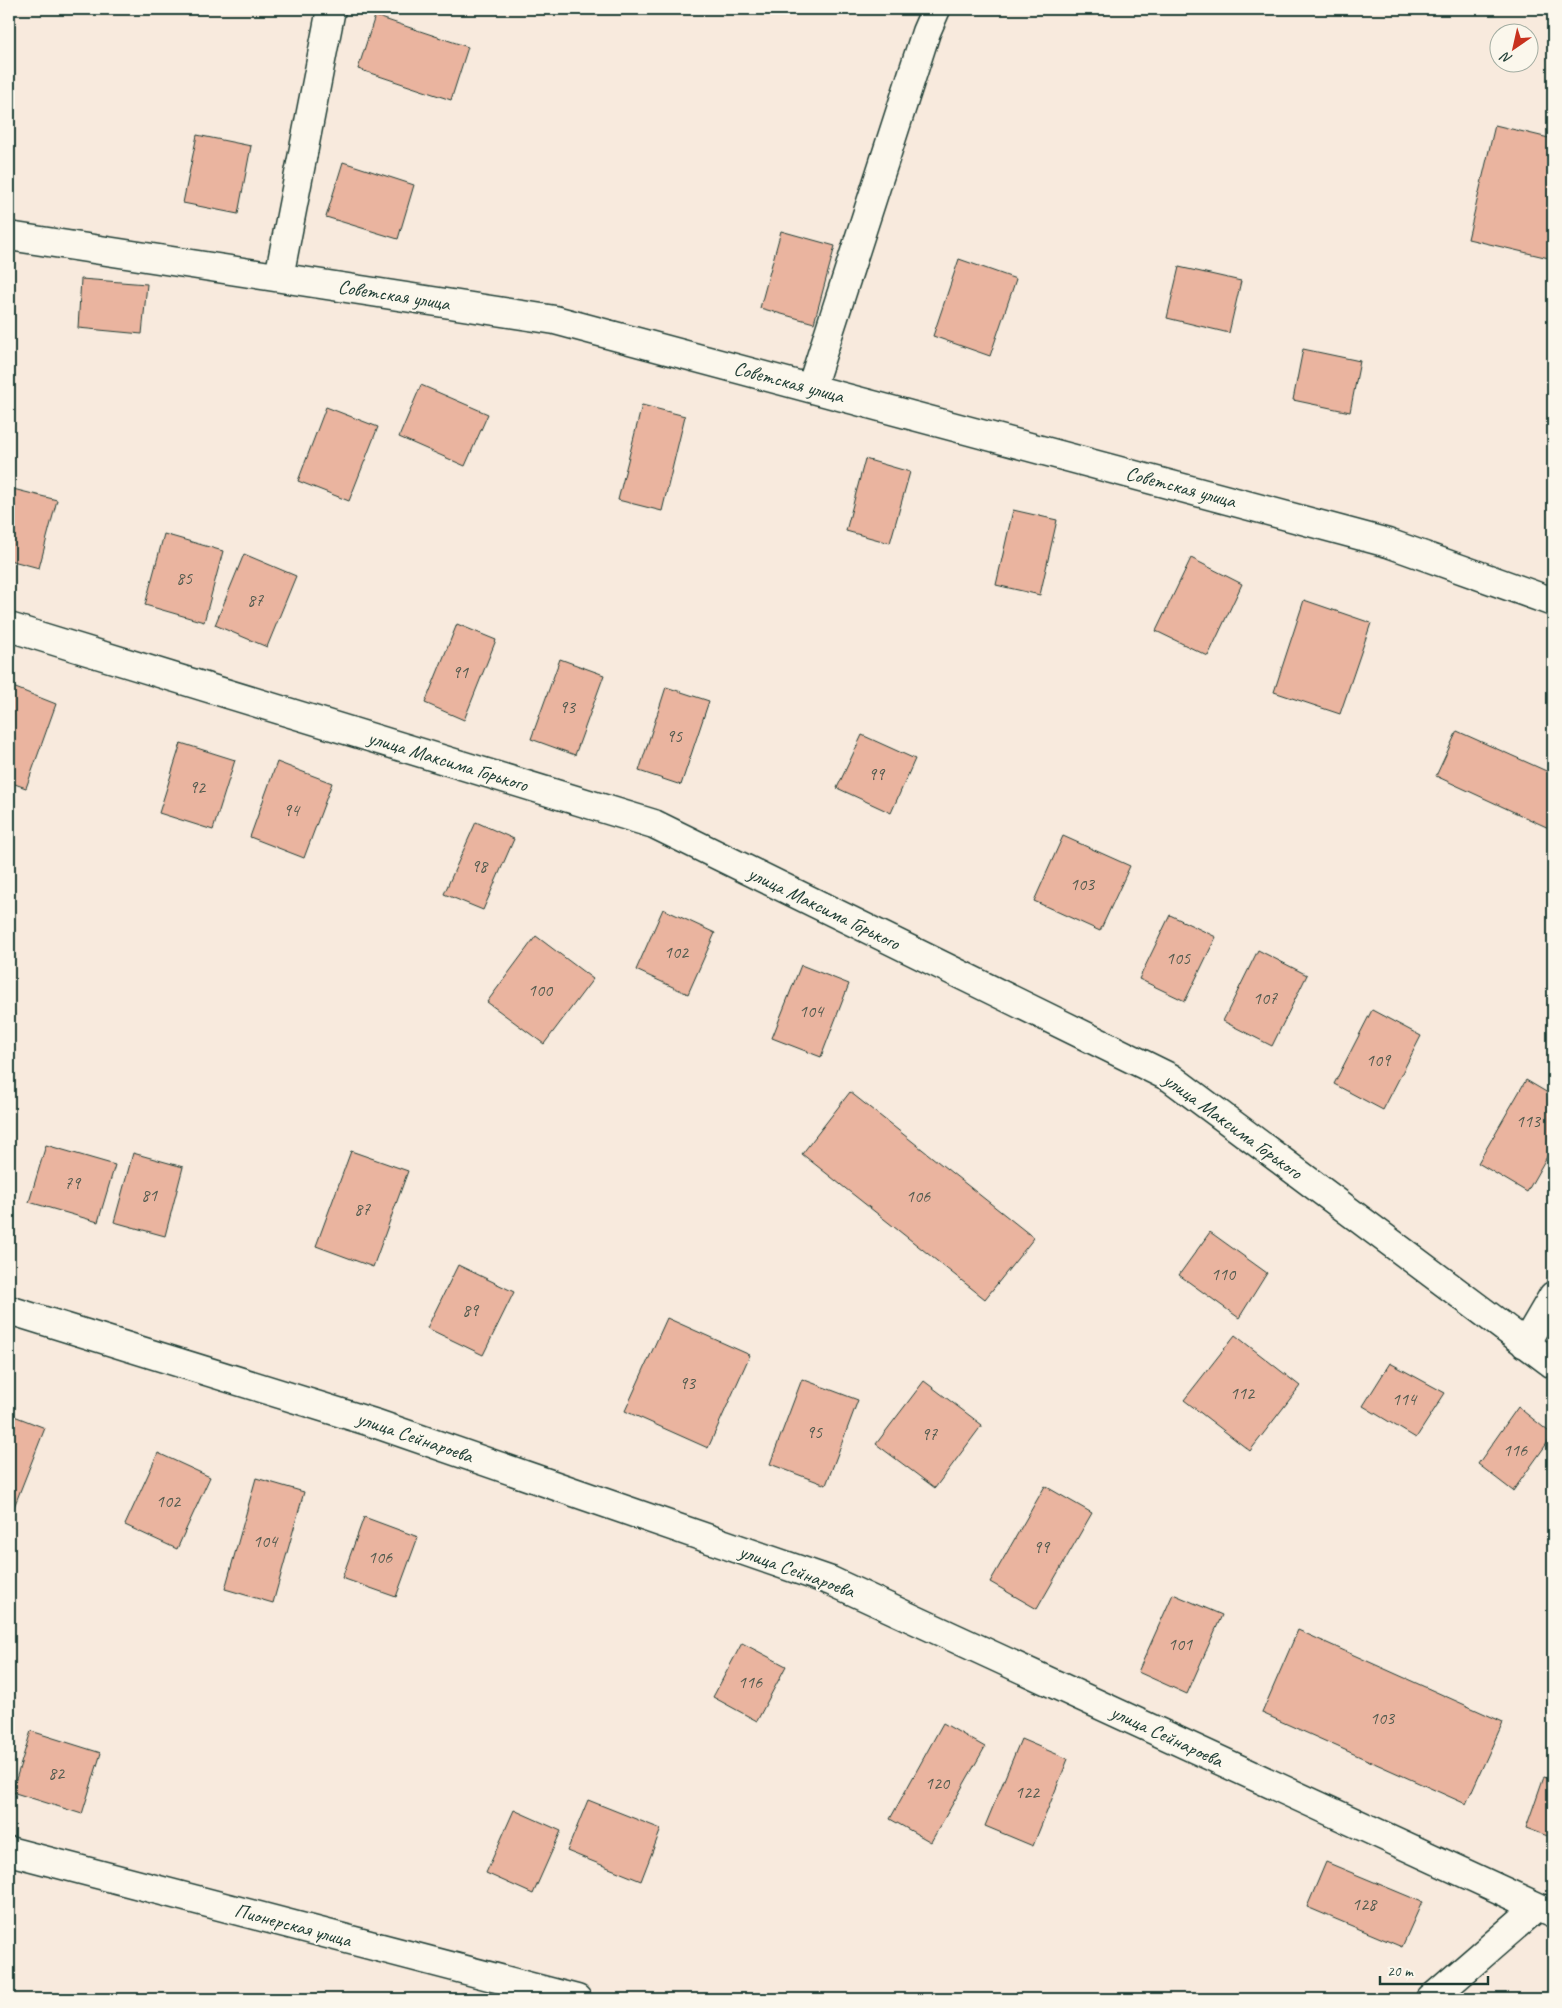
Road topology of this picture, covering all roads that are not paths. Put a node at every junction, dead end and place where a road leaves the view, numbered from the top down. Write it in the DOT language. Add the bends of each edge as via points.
graph roads {
  1 [pos="331,9"];
  2 [pos="936,9"];
  3 [pos="9,236"];
  4 [pos="279,278"];
  5 [pos="811,388"];
  6 [pos="1553,602"];
  7 [pos="9,627"];
  8 [pos="1553,1296"];
  9 [pos="9,1310"];
  10 [pos="1525,1344"];
  11 [pos="1553,1364"];
  12 [pos="9,1851"];
  13 [pos="1545,1911"];
  14 [pos="577,1999"];
  15 [pos="1431,1999"];
  1 -- 4 [label="street"];
  2 -- 5 [label="street"];
  3 -- 4 [label="street, Советская улица"];
  4 -- 5 [label="street, Советская улица" via="555,320"];
  5 -- 6 [label="street, Советская улица" via="1388,543"];
  7 -- 10 [label="street, улица Максима Горького" via="654,824 1171,1078"];
  8 -- 10 [label="street"];
  9 -- 13 [label="street, улица Сейнароева" via="374,1423 832,1580"];
  10 -- 11 [label="street, улица Максима Горького"];
  12 -- 14 [label="street, Пионерская улица"];
  13 -- 15 [label="street"];
}
